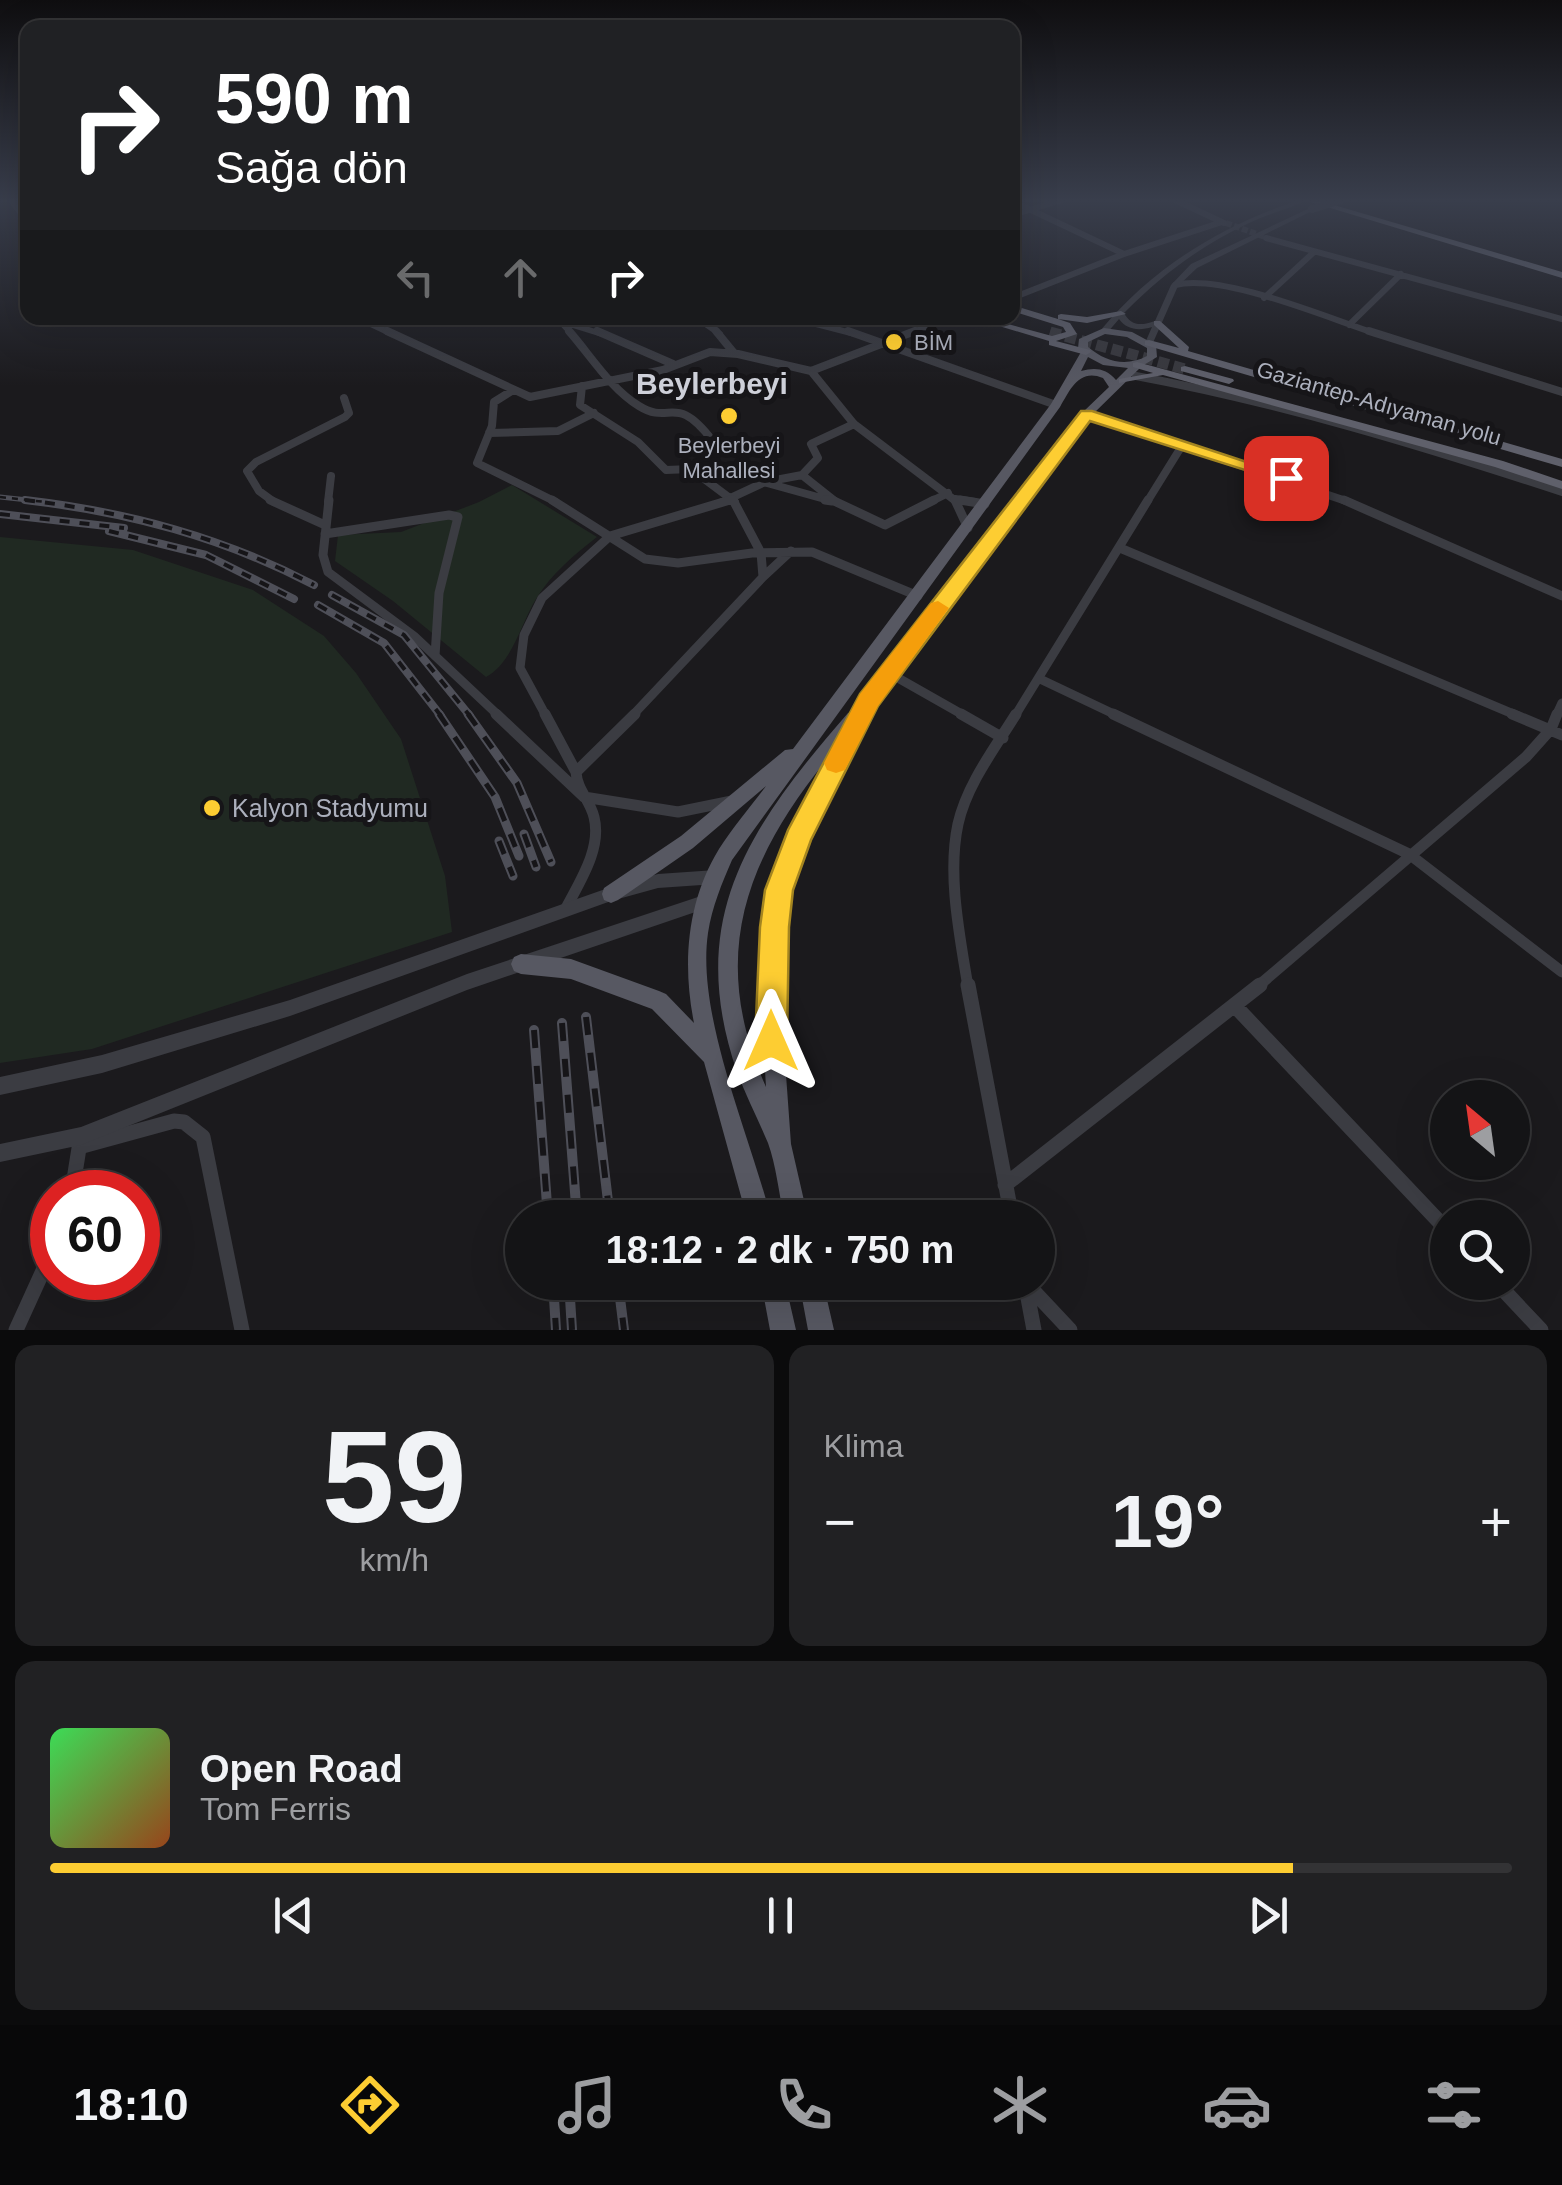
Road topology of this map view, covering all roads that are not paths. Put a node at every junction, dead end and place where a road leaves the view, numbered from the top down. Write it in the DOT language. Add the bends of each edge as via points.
graph roads {
  1 [pos="1107,262"];
  2 [pos="1173,262"];
  3 [pos="1201,262"];
  4 [pos="1303,262"];
  5 [pos="1354,262"];
  6 [pos="1516,262"];
  7 [pos="1194,266"];
  8 [pos="1401,274"];
  9 [pos="1562,275"];
  10 [pos="1176,284"];
  11 [pos="1223,286"];
  12 [pos="1264,298"];
  13 [pos="1020,304"];
  14 [pos="1020,309"];
  15 [pos="1020,309"];
  16 [pos="1020,309"];
  17 [pos="1020,311"];
  18 [pos="1121,314"];
  19 [pos="1562,320"];
  20 [pos="1157,322"];
  21 [pos="1020,323"];
  22 [pos="1349,324"];
  23 [pos="374,325"];
  24 [pos="564,325"];
  25 [pos="579,325"];
  26 [pos="707,325"];
  27 [pos="818,325"];
  28 [pos="929,325"];
  29 [pos="999,325"];
  30 [pos="1005,325"];
  31 [pos="1104,331"];
  32 [pos="881,342"];
  33 [pos="1149,343"];
  34 [pos="734,353"];
  35 [pos="1202,357"];
  36 [pos="673,364"];
  37 [pos="1078,365"];
  38 [pos="811,371"];
  39 [pos="1186,372"];
  40 [pos="1127,377"];
  41 [pos="612,380"];
  42 [pos="1275,381"];
  43 [pos="582,386"];
  44 [pos="513,390"];
  45 [pos="1562,392"];
  46 [pos="344,398"];
  47 [pos="1264,400"];
  48 [pos="1056,406"];
  49 [pos="594,413"];
  50 [pos="1086,414"];
  51 [pos="854,424"];
  52 [pos="488,433"];
  53 [pos="1183,444"];
  54 [pos="1562,466"];
  55 [pos="691,470"];
  56 [pos="802,475"];
  57 [pos="331,476"];
  58 [pos="1562,477"];
  59 [pos="765,482"];
  60 [pos="1562,488"];
  61 [pos="952,496"];
  62 [pos="733,499"];
  63 [pos="833,501"];
  64 [pos="985,504"];
  65 [pos="968,528"];
  66 [pos="325,530"];
  67 [pos="610,536"];
  68 [pos="1120,548"];
  69 [pos="791,551"];
  70 [pos="762,552"];
  71 [pos="763,577"];
  72 [pos="918,596"];
  73 [pos="1562,596"];
  74 [pos="435,656"];
  75 [pos="891,674"];
  76 [pos="1040,679"];
  77 [pos="868,700"];
  78 [pos="1562,703"];
  79 [pos="816,732"];
  80 [pos="1556,732"];
  81 [pos="1003,738"];
  82 [pos="576,772"];
  83 [pos="584,797"];
  84 [pos="740,800"];
  85 [pos="1409,854"];
  86 [pos="716,877"];
  87 [pos="736,892"];
  88 [pos="611,894"];
  89 [pos="707,902"];
  90 [pos="566,908"];
  91 [pos="522,964"];
  92 [pos="1562,972"];
  93 [pos="1235,1006"];
  94 [pos="716,1060"];
  95 [pos="0,1086"];
  96 [pos="80,1141"];
  97 [pos="780,1144"];
  98 [pos="0,1153"];
  99 [pos="75,1170"];
  100 [pos="1005,1184"];
  101 [pos="754,1200"];
  102 [pos="792,1200"];
  103 [pos="1008,1200"];
  104 [pos="1430,1212"];
  105 [pos="30,1299"];
  106 [pos="777,1300"];
  107 [pos="814,1300"];
  108 [pos="1513,1300"];
  109 [pos="16,1330"];
  110 [pos="242,1330"];
  111 [pos="783,1330"];
  112 [pos="821,1330"];
  113 [pos="1034,1330"];
  114 [pos="1070,1330"];
  115 [pos="1541,1330"];
  1 -- 13 [label="street"];
  2 -- 18 [label="street"];
  3 -- 7 [label="street"];
  4 -- 12 [label="street"];
  5 -- 8 [label="street"];
  6 -- 9 [label="highway"];
  7 -- 10 [label="street"];
  7 -- 11 [label="street"];
  8 -- 19 [label="street"];
  8 -- 22 [label="street"];
  10 -- 11 [label="street"];
  10 -- 20 [label="street"];
  11 -- 12 [label="street"];
  12 -- 22 [label="street"];
  14 -- 18 [label="highway" via="1073,320"];
  15 -- 30 [label="highway" via="1063,323 1072,334 1052,338"];
  16 -- 31 [label="highway"];
  17 -- 21 [label="highway" via="1053,330"];
  18 -- 20 [label="street" via="1134,326"];
  18 -- 31 [label="street"];
  20 -- 33 [label="street"];
  20 -- 35 [label="highway" via="1176,344"];
  22 -- 45 [label="street"];
  23 -- 44 [label="street"];
  24 -- 41 [label="street"];
  25 -- 36 [label="street"];
  26 -- 34 [label="street"];
  27 -- 32 [label="street"];
  28 -- 32 [label="street"];
  29 -- 37 [label="highway"];
  31 -- 33 [label="main road"];
  31 -- 37 [label="main road" via="1085,338"];
  32 -- 38 [label="street"];
  32 -- 48 [label="street"];
  33 -- 35 [label="highway"];
  33 -- 40 [label="main road" via="1152,358"];
  34 -- 36 [label="street" via="710,352"];
  34 -- 38 [label="street"];
  35 -- 42 [label="highway"];
  36 -- 41 [label="street"];
  37 -- 40 [label="main road" via="1108,363"];
  37 -- 40 [label="main road" via="1084,372"];
  37 -- 48 [label="main road"];
  38 -- 51 [label="street"];
  39 -- 40 [label="highway"];
  39 -- 47 [label="highway"];
  39 -- 54 [label="highway, Gaziantep-Adıyaman yolu"];
  39 -- 58 [label="highway, Gaziantep-Adıyaman yolu"];
  40 -- 50 [label="main road"];
  40 -- 60 [label="street" via="1196,387"];
  41 -- 43 [label="street"];
  41 -- 55 [label="street" via="646,409 680,409 697,417 712,440 706,462"];
  42 -- 47 [label="highway" via="1185,357 1165,361 1177,374"];
  42 -- 54 [label="highway"];
  43 -- 44 [label="street" via="530,397"];
  43 -- 49 [label="street" via="580,405"];
  44 -- 52 [label="street" via="494,402"];
  46 -- 66 [label="street" via="345,418 248,471 276,504"];
  47 -- 60 [label="highway"];
  48 -- 64 [label="main road"];
  49 -- 52 [label="street" via="580,425 538,435"];
  49 -- 55 [label="street" via="666,470"];
  50 -- 53 [label="street"];
  50 -- 75 [label="main road"];
  51 -- 56 [label="street" via="811,444 818,458"];
  51 -- 61 [label="street"];
  52 -- 67 [label="street" via="477,463"];
  53 -- 68 [label="street"];
  53 -- 73 [label="street" via="1319,489"];
  55 -- 62 [label="street"];
  56 -- 59 [label="street"];
  56 -- 63 [label="street"];
  57 -- 66 [label="street"];
  59 -- 62 [label="street"];
  59 -- 63 [label="street"];
  61 -- 63 [label="street" via="885,526"];
  61 -- 64 [label="street"];
  61 -- 65 [label="street"];
  62 -- 67 [label="street"];
  62 -- 70 [label="street"];
  64 -- 65 [label="main road"];
  65 -- 72 [label="main road"];
  66 -- 74 [label="street" via="328,572"];
  66 -- 74 [label="street" via="458,518 439,593"];
  67 -- 70 [label="street" via="658,562"];
  67 -- 82 [label="street" via="542,598 521,648 530,692"];
  68 -- 76 [label="street"];
  68 -- 80 [label="street"];
  69 -- 70 [label="street"];
  69 -- 71 [label="street"];
  69 -- 72 [label="street" via="844,562"];
  70 -- 71 [label="street"];
  71 -- 82 [label="street"];
  72 -- 79 [label="main road"];
  74 -- 83 [label="street"];
  75 -- 77 [label="main road"];
  75 -- 81 [label="street"];
  76 -- 81 [label="street"];
  76 -- 85 [label="street"];
  77 -- 87 [label="main road" via="770,826"];
  77 -- 97 [label="main road" via="779,890 771,1005"];
  78 -- 80 [label="street"];
  79 -- 84 [label="main road"];
  79 -- 86 [label="main road" via="725,855"];
  80 -- 85 [label="street"];
  81 -- 100 [label="street" via="976,778 958,825 955,906"];
  82 -- 83 [label="street"];
  83 -- 84 [label="street" via="678,812"];
  83 -- 90 [label="street" via="596,835"];
  84 -- 88 [label="main road"];
  85 -- 92 [label="street"];
  85 -- 93 [label="street"];
  86 -- 87 [label="main road"];
  86 -- 88 [label="street" via="658,881"];
  86 -- 89 [label="main road"];
  87 -- 89 [label="main road"];
  87 -- 97 [label="main road" via="725,950 728,999 754,1093"];
  88 -- 90 [label="street"];
  89 -- 91 [label="street"];
  89 -- 94 [label="main road" via="697,944 699,980"];
  90 -- 95 [label="street" via="290,1008 102,1064"];
  91 -- 94 [label="main road" via="571,968 659,1002"];
  91 -- 96 [label="street"];
  93 -- 100 [label="street"];
  93 -- 104 [label="street"];
  94 -- 101 [label="main road"];
  96 -- 98 [label="street"];
  96 -- 99 [label="street"];
  96 -- 110 [label="street" via="174,1121 204,1136"];
  97 -- 102 [label="main road"];
  100 -- 103 [label="street"];
  105 -- 109 [label="street"];
  106 -- 111 [label="main road"];
  107 -- 112 [label="main road"];
  108 -- 115 [label="street"];
  113 -- 114 [label="street" via="1025,1282"];
}
